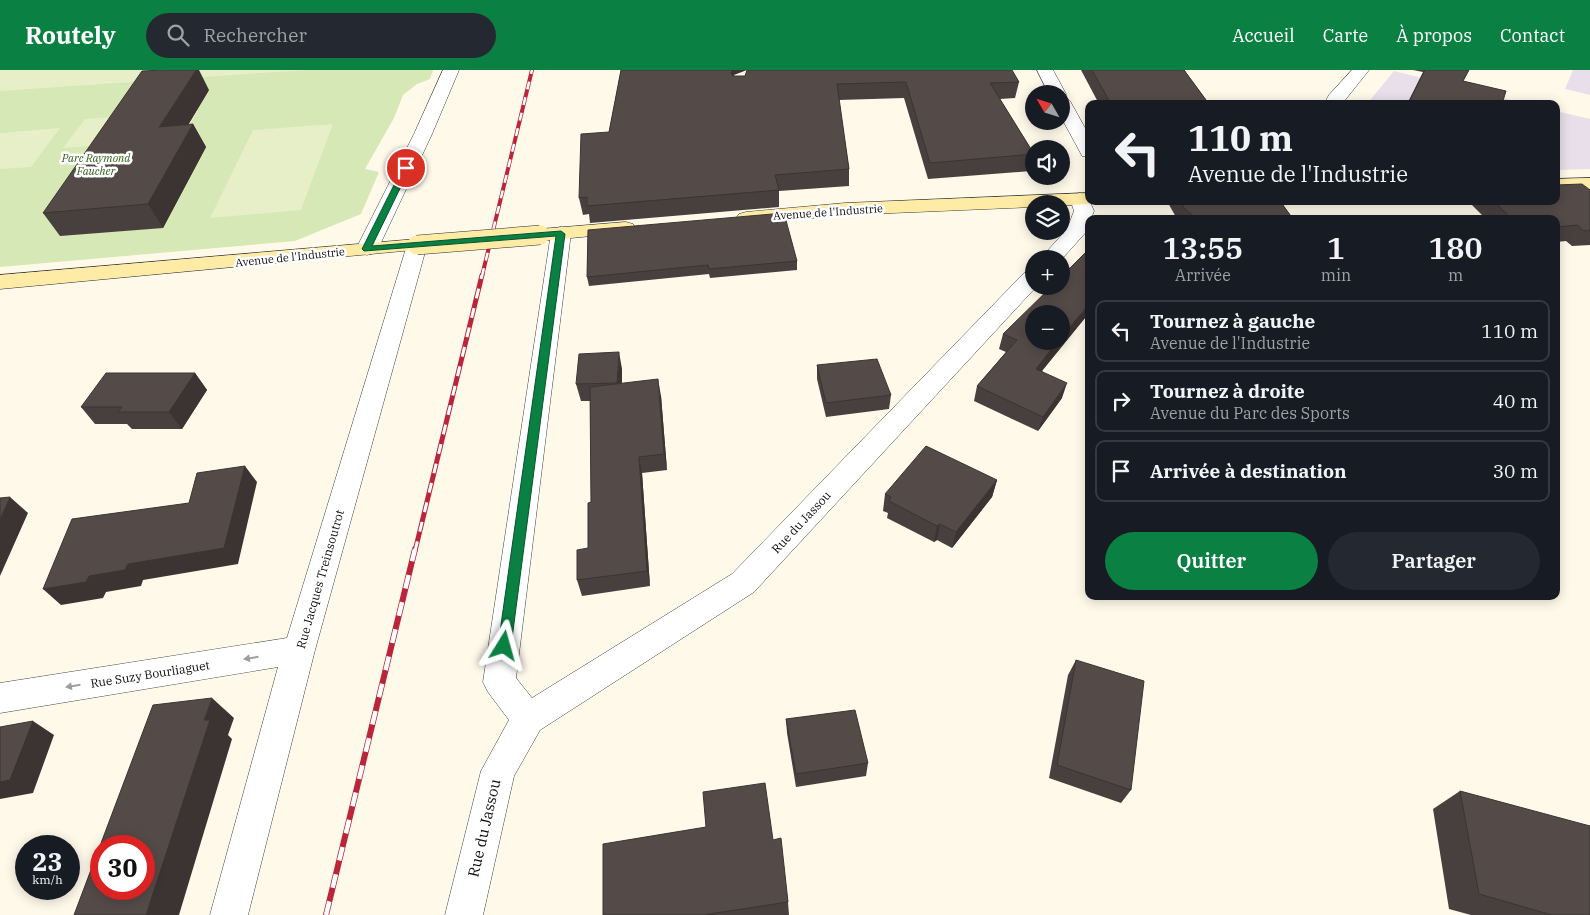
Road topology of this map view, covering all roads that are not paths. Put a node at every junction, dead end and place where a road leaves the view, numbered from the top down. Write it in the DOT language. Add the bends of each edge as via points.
graph roads {
  1 [pos="451,70"];
  2 [pos="1045,70"];
  3 [pos="1361,70"];
  4 [pos="1053,85"];
  5 [pos="1334,100"];
  6 [pos="1070,117"];
  7 [pos="1085,145"];
  8 [pos="1590,184"];
  9 [pos="1560,185"];
  10 [pos="1084,199"];
  11 [pos="726,219"];
  12 [pos="648,226"];
  13 [pos="550,234"];
  14 [pos="417,245"];
  15 [pos="367,249"];
  16 [pos="1058,250"];
  17 [pos="0,282"];
  18 [pos="1025,285"];
  19 [pos="299,650"];
  20 [pos="0,698"];
  21 [pos="528,719"];
  22 [pos="229,915"];
  23 [pos="464,915"];
  1 -- 15 [label="street"];
  2 -- 4 [label="street"];
  3 -- 5 [label="street"];
  6 -- 7 [label="street"];
  8 -- 9 [label="main road"];
  10 -- 11 [label="main road, Avenue de l'Industrie" via="845,209"];
  10 -- 16 [label="street" via="1084,211 1076,231"];
  12 -- 13 [label="main road, Avenue de l'Industrie"];
  13 -- 14 [label="main road, Avenue de l'Industrie, bridge"];
  13 -- 21 [label="street" via="499,682"];
  14 -- 15 [label="main road, Avenue de l'Industrie"];
  14 -- 19 [label="street, Rue Jacques Treinsoutrot"];
  15 -- 17 [label="main road, Avenue de l'Industrie"];
  18 -- 21 [label="street, Rue du Jassou" via="742,584"];
  19 -- 20 [label="street, Rue Suzy Bourliaguet, one-way"];
  19 -- 22 [label="street, Rue Jacques Treinsoutrot"];
  21 -- 23 [label="street, Rue du Jassou" via="498,771"];
}
